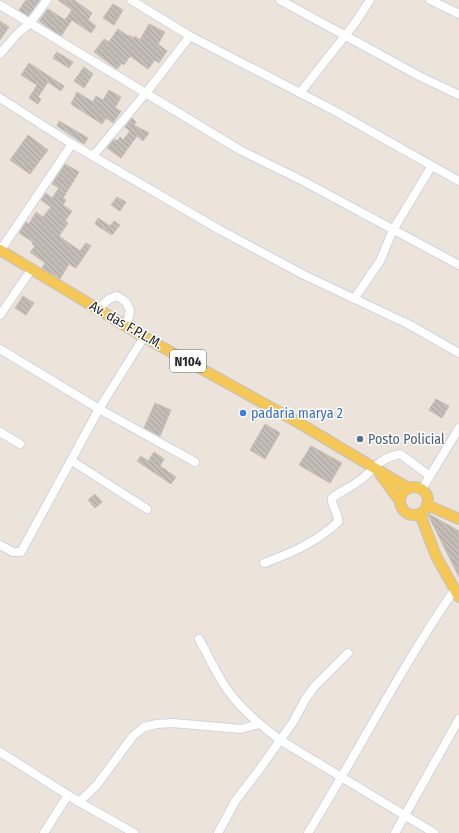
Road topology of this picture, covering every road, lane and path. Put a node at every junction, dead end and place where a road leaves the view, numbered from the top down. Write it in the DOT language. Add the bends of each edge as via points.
graph roads {
  1 [pos="48,0"];
  2 [pos="131,0"];
  3 [pos="280,0"];
  4 [pos="370,0"];
  5 [pos="430,0"];
  6 [pos="0,5"];
  7 [pos="459,14"];
  8 [pos="30,23"];
  9 [pos="190,36"];
  10 [pos="344,36"];
  11 [pos="0,54"];
  12 [pos="146,93"];
  13 [pos="300,93"];
  14 [pos="459,95"];
  15 [pos="0,98"];
  16 [pos="72,144"];
  17 [pos="94,156"];
  18 [pos="431,167"];
  19 [pos="459,181"];
  20 [pos="394,230"];
  21 [pos="0,250"];
  22 [pos="459,265"];
  23 [pos="31,270"];
  24 [pos="354,300"];
  25 [pos="98,309"];
  26 [pos="0,315"];
  27 [pos="127,326"];
  28 [pos="144,337"];
  29 [pos="0,349"];
  30 [pos="459,353"];
  31 [pos="99,409"];
  32 [pos="459,428"];
  33 [pos="0,432"];
  34 [pos="20,444"];
  35 [pos="72,461"];
  36 [pos="195,462"];
  37 [pos="375,469"];
  38 [pos="430,476"];
  39 [pos="408,488"];
  40 [pos="422,489"];
  41 [pos="400,500"];
  42 [pos="427,506"];
  43 [pos="147,509"];
  44 [pos="420,514"];
  45 [pos="459,519"];
  46 [pos="0,544"];
  47 [pos="264,563"];
  48 [pos="457,593"];
  49 [pos="199,639"];
  50 [pos="348,653"];
  51 [pos="459,719"];
  52 [pos="259,724"];
  53 [pos="280,740"];
  54 [pos="0,752"];
  55 [pos="343,776"];
  56 [pos="68,795"];
  57 [pos="79,802"];
  58 [pos="404,815"];
  59 [pos="132,832"];
  60 [pos="44,833"];
  61 [pos="218,833"];
  62 [pos="308,833"];
  63 [pos="395,833"];
  64 [pos="434,833"];
  1 -- 8 [label="street"];
  2 -- 9 [label="street"];
  3 -- 10 [label="street"];
  4 -- 10 [label="street"];
  5 -- 7 [label="street"];
  6 -- 8 [label="street"];
  8 -- 11 [label="street"];
  8 -- 12 [label="street"];
  9 -- 12 [label="street"];
  9 -- 13 [label="street"];
  10 -- 13 [label="street"];
  10 -- 14 [label="street"];
  12 -- 17 [label="street"];
  12 -- 20 [label="street" via="240,150"];
  13 -- 18 [label="street"];
  15 -- 16 [label="street"];
  16 -- 17 [label="street"];
  16 -- 21 [label="street"];
  17 -- 24 [label="street" via="220,230"];
  18 -- 19 [label="street"];
  18 -- 20 [label="street"];
  20 -- 22 [label="street"];
  20 -- 24 [label="street" via="380,261"];
  21 -- 23 [label="main road, Av. das F.P.L.M. / N104"];
  23 -- 25 [label="main road, Av. das F.P.L.M. / N104"];
  23 -- 26 [label="street"];
  24 -- 30 [label="street" via="403,322"];
  25 -- 27 [label="main road, Av. das F.P.L.M. / N104"];
  25 -- 27 [label="street" via="109,299 117,296 126,302 130,310"];
  27 -- 28 [label="main road, Av. das F.P.L.M. / N104"];
  28 -- 31 [label="street"];
  28 -- 37 [label="main road, Av. das F.P.L.M. / N104" via="299,423"];
  29 -- 31 [label="street"];
  31 -- 35 [label="street"];
  31 -- 36 [label="street"];
  32 -- 38 [label="street"];
  33 -- 34 [label="street"];
  35 -- 43 [label="street"];
  35 -- 46 [label="street" via="21,552 12,552"];
  37 -- 38 [label="street" via="388,457 400,454"];
  37 -- 39 [label="main road, Av. das F.P.L.M. / N104"];
  37 -- 41 [label="main road, Av. das F.P.L.M. / N104"];
  37 -- 47 [label="street" via="332,498 332,504 339,516 338,522 329,530 310,544"];
  38 -- 40 [label="street"];
  39 -- 40 [label="main road, N104" via="415,486"];
  39 -- 41 [label="main road" via="402,493"];
  40 -- 42 [label="main road" via="428,498"];
  41 -- 44 [label="main road, N104" via="401,507 406,512"];
  42 -- 44 [label="main road"];
  42 -- 45 [label="main road"];
  44 -- 48 [label="main road" via="436,556"];
  48 -- 55 [label="street" via="397,678"];
  49 -- 52 [label="street" via="223,683 238,704"];
  50 -- 53 [label="street" via="314,686"];
  51 -- 58 [label="street"];
  52 -- 53 [label="street"];
  52 -- 57 [label="street" via="241,729 173,723 144,727 134,736 96,786"];
  53 -- 55 [label="street"];
  53 -- 61 [label="street" via="236,800"];
  54 -- 56 [label="street"];
  55 -- 58 [label="street"];
  55 -- 62 [label="street"];
  56 -- 57 [label="street"];
  56 -- 60 [label="street"];
  57 -- 59 [label="street"];
  58 -- 63 [label="street"];
  58 -- 64 [label="street"];
}
